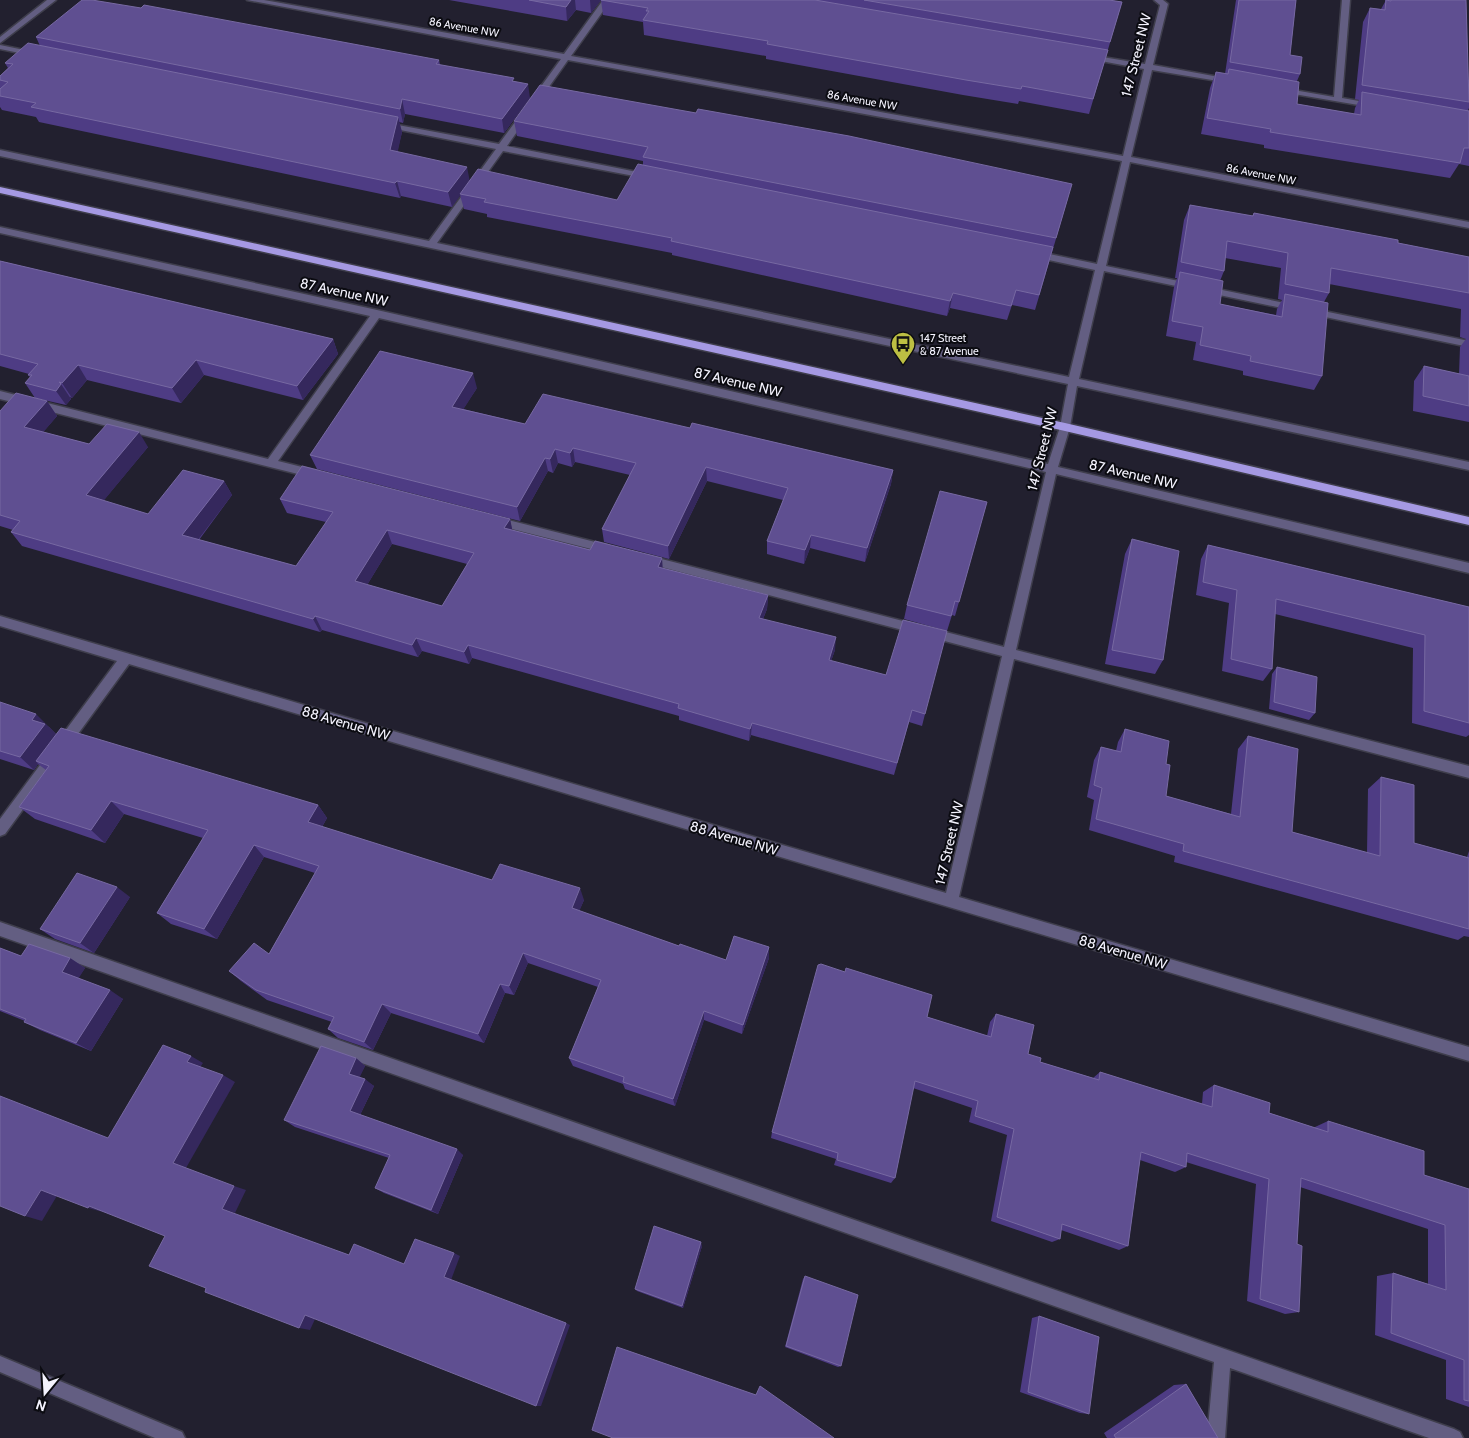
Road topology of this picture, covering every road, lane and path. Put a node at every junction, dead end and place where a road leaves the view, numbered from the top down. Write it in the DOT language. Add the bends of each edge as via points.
graph roads {
  1 [pos="52,0"];
  2 [pos="251,0"];
  3 [pos="607,0"];
  4 [pos="1346,0"];
  5 [pos="1161,2"];
  6 [pos="0,41"];
  7 [pos="0,47"];
  8 [pos="1081,56"];
  9 [pos="48,57"];
  10 [pos="566,57"];
  11 [pos="1149,67"];
  12 [pos="1243,84"];
  13 [pos="1272,88"];
  14 [pos="1338,100"];
  15 [pos="1384,108"];
  16 [pos="375,123"];
  17 [pos="500,148"];
  18 [pos="0,153"];
  19 [pos="1126,160"];
  20 [pos="655,178"];
  21 [pos="0,190"];
  22 [pos="1469,225"];
  23 [pos="0,230"];
  24 [pos="430,245"];
  25 [pos="1023,252"];
  26 [pos="1100,267"];
  27 [pos="377,313"];
  28 [pos="1469,344"];
  29 [pos="1072,382"];
  30 [pos="0,395"];
  31 [pos="1065,427"];
  32 [pos="271,463"];
  33 [pos="1469,466"];
  34 [pos="1052,468"];
  35 [pos="328,478"];
  36 [pos="482,517"];
  37 [pos="1469,520"];
  38 [pos="616,551"];
  39 [pos="635,556"];
  40 [pos="1469,568"];
  41 [pos="0,622"];
  42 [pos="1009,652"];
  43 [pos="126,658"];
  44 [pos="1469,772"];
  45 [pos="0,830"];
  46 [pos="951,902"];
  47 [pos="0,929"];
  48 [pos="1469,1054"];
  49 [pos="1223,1357"];
  50 [pos="0,1364"];
  51 [pos="176,1438"];
  52 [pos="1216,1438"];
  53 [pos="1454,1438"];
  1 -- 6 [label="street"];
  2 -- 10 [label="street, 86 Avenue NW"];
  3 -- 10 [label="street"];
  4 -- 14 [label="street"];
  5 -- 11 [label="street, 147 Street NW"];
  7 -- 9 [label="street"];
  8 -- 11 [label="street"];
  10 -- 17 [label="street"];
  10 -- 19 [label="street, 86 Avenue NW"];
  11 -- 12 [label="street"];
  11 -- 19 [label="street, 147 Street NW"];
  13 -- 14 [label="street"];
  14 -- 15 [label="street"];
  16 -- 17 [label="street"];
  17 -- 20 [label="street"];
  17 -- 24 [label="street"];
  18 -- 24 [label="street"];
  19 -- 22 [label="street, 86 Avenue NW"];
  19 -- 26 [label="street, 147 Street NW"];
  21 -- 31 [label="main road, 87 Avenue NW"];
  23 -- 27 [label="street, 87 Avenue NW"];
  24 -- 29 [label="street"];
  25 -- 26 [label="street"];
  26 -- 28 [label="street"];
  26 -- 29 [label="street, 147 Street NW"];
  27 -- 32 [label="street"];
  27 -- 34 [label="street, 87 Avenue NW"];
  29 -- 31 [label="street, 147 Street NW"];
  29 -- 33 [label="street"];
  30 -- 32 [label="street"];
  31 -- 34 [label="street, 147 Street NW"];
  31 -- 37 [label="main road, 87 Avenue NW"];
  32 -- 35 [label="street"];
  34 -- 40 [label="street, 87 Avenue NW"];
  34 -- 42 [label="street, 147 Street NW"];
  36 -- 38 [label="street"];
  39 -- 42 [label="street"];
  41 -- 43 [label="street, 88 Avenue NW"];
  42 -- 44 [label="street"];
  42 -- 46 [label="street, 147 Street NW"];
  43 -- 45 [label="street"];
  43 -- 46 [label="street, 88 Avenue NW"];
  46 -- 48 [label="street, 88 Avenue NW"];
  47 -- 49 [label="street"];
  49 -- 52 [label="street"];
  49 -- 53 [label="street"];
  50 -- 51 [label="street"];
}
